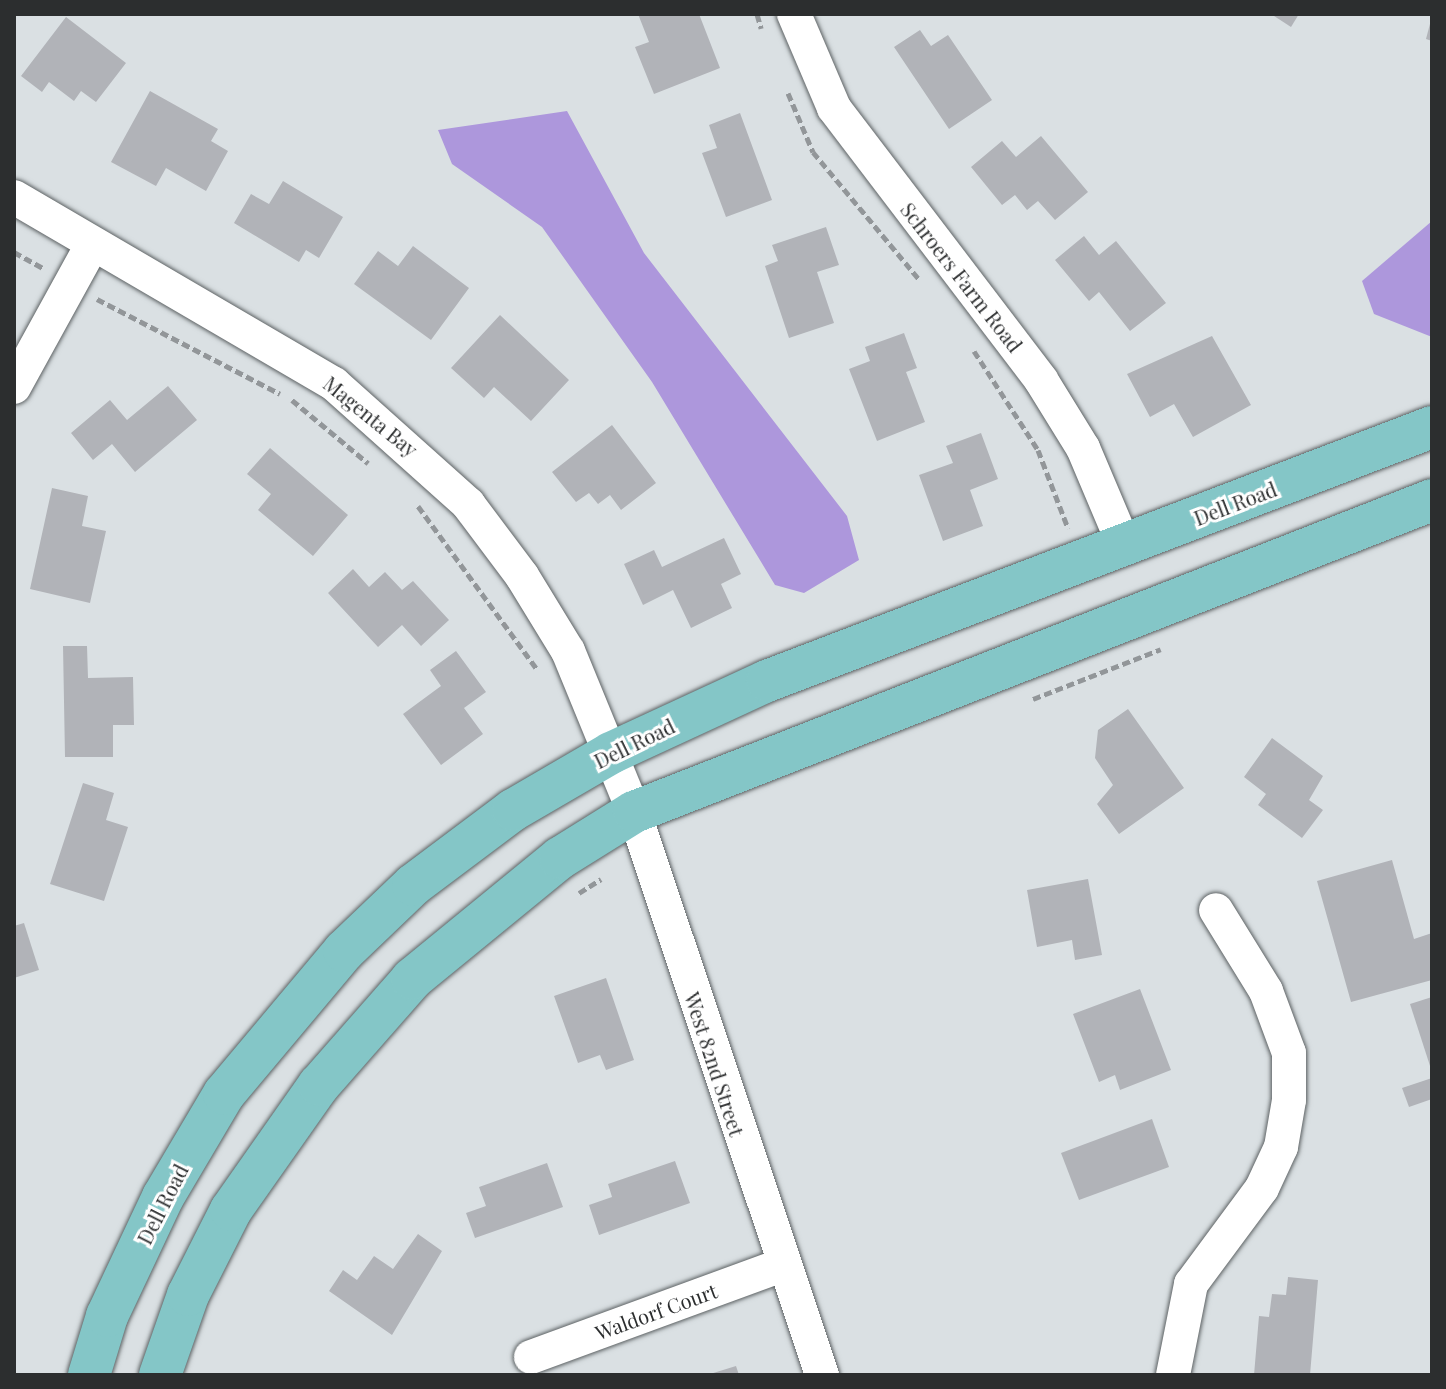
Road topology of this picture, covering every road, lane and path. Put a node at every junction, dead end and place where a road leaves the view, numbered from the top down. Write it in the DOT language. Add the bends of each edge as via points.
graph roads {
  1 [pos="757,14"];
  2 [pos="794,14"];
  3 [pos="766,41"];
  4 [pos="784,82"];
  5 [pos="14,197"];
  6 [pos="91,247"];
  7 [pos="14,252"];
  8 [pos="71,284"];
  9 [pos="925,286"];
  10 [pos="964,336"];
  11 [pos="14,387"];
  12 [pos="1432,427"];
  13 [pos="378,471"];
  14 [pos="1432,500"];
  15 [pos="414,501"];
  16 [pos="1068,528"];
  17 [pos="1124,545"];
  18 [pos="1176,641"];
  19 [pos="540,673"];
  20 [pos="1021,703"];
  21 [pos="611,753"];
  22 [pos="639,830"];
  23 [pos="568,900"];
  24 [pos="1216,910"];
  25 [pos="782,1265"];
  26 [pos="531,1357"];
  27 [pos="89,1375"];
  28 [pos="160,1375"];
  29 [pos="822,1375"];
  30 [pos="1173,1375"];
  1 -- 3 [label="path"];
  2 -- 17 [label="street, Schroers Farm Road" via="834,108 1041,380 1083,448"];
  4 -- 9 [label="path" via="813,152"];
  5 -- 6 [label="street, Magenta Bay"];
  6 -- 8 [label="street"];
  6 -- 21 [label="street, Magenta Bay" via="260,337 334,384 404,441 468,504 522,576 568,651"];
  7 -- 8 [label="path"];
  8 -- 11 [label="street"];
  8 -- 13 [label="path" via="293,401"];
  10 -- 16 [label="path" via="1038,450"];
  12 -- 17 [label="main road, Dell Road"];
  14 -- 22 [label="main road"];
  15 -- 19 [label="path"];
  17 -- 21 [label="main road, Dell Road" via="767,681"];
  18 -- 20 [label="path" via="1122,669"];
  21 -- 22 [label="street, West 82nd Street"];
  21 -- 27 [label="main road, Dell Road" via="513,810 413,885 268,1040 224,1094 163,1197 107,1316"];
  22 -- 23 [label="path"];
  22 -- 25 [label="street, West 82nd Street"];
  22 -- 28 [label="main road" via="533,877 415,977 319,1085 231,1210 188,1295"];
  24 -- 30 [label="street" via="1266,991 1289,1053 1281,1147 1262,1188 1191,1284"];
  25 -- 26 [label="street, Waldorf Court"];
  25 -- 29 [label="street, West 82nd Street"];
}
